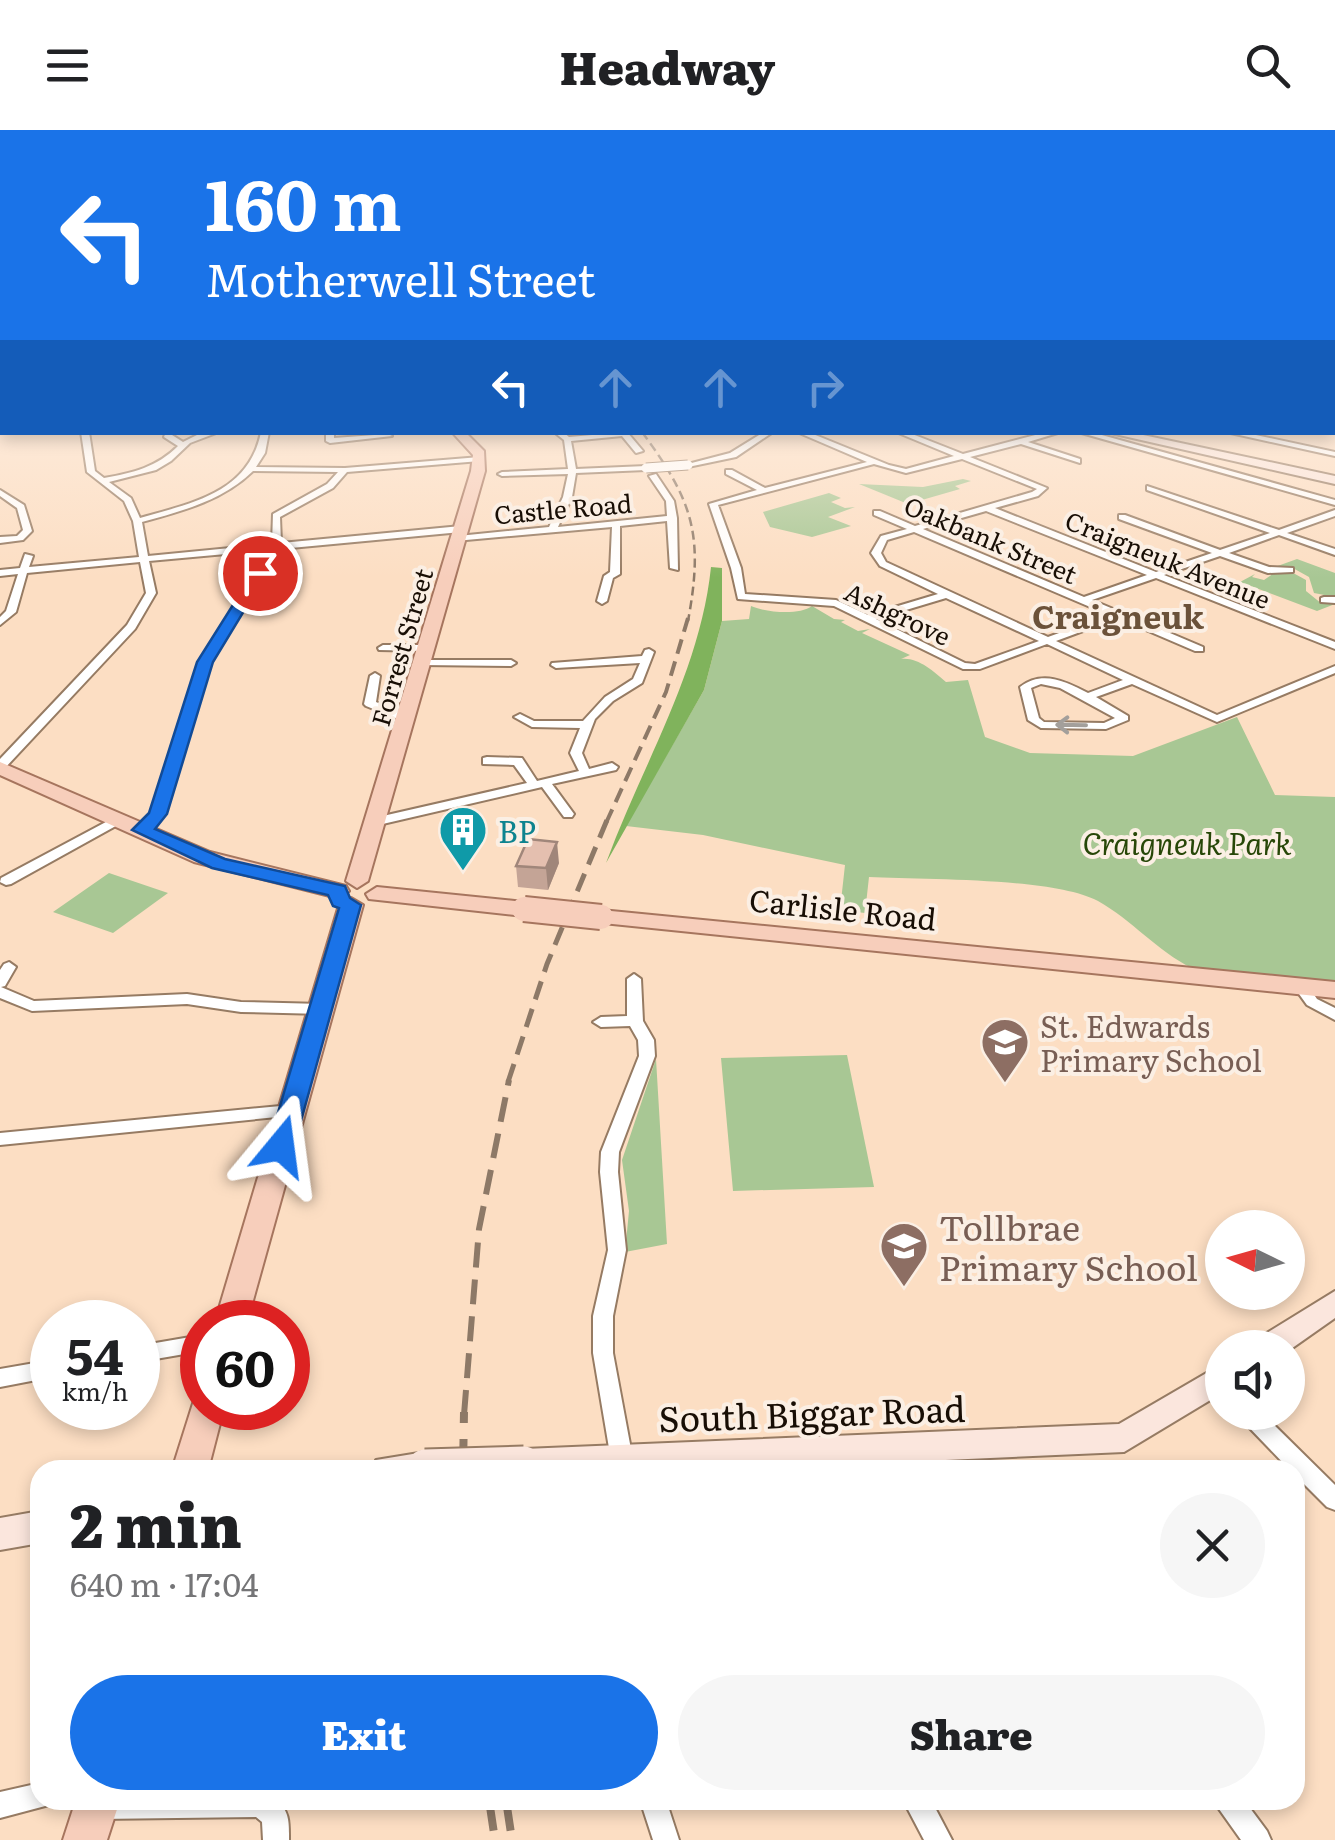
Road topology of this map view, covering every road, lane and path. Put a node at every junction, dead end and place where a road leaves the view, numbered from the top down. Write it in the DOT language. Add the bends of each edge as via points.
graph roads {
  1 [pos="85,435"];
  2 [pos="166,435"];
  3 [pos="202,435"];
  4 [pos="265,435"];
  5 [pos="330,435"];
  6 [pos="380,435"];
  7 [pos="391,435"];
  8 [pos="461,435"];
  9 [pos="562,435"];
  10 [pos="605,435"];
  11 [pos="625,435"];
  12 [pos="765,435"];
  13 [pos="807,435"];
  14 [pos="907,435"];
  15 [pos="1049,435"];
  16 [pos="1092,435"];
  17 [pos="1125,435"];
  18 [pos="1243,435"];
  19 [pos="568,439"];
  20 [pos="1024,443"];
  21 [pos="180,444"];
  22 [pos="398,447"];
  23 [pos="639,451"];
  24 [pos="1335,454"];
  25 [pos="968,457"];
  26 [pos="480,459"];
  27 [pos="874,462"];
  28 [pos="1077,462"];
  29 [pos="251,470"];
  30 [pos="345,470"];
  31 [pos="650,472"];
  32 [pos="728,472"];
  33 [pos="502,474"];
  34 [pos="573,474"];
  35 [pos="1335,480"];
  36 [pos="103,481"];
  37 [pos="1158,489"];
  38 [pos="763,490"];
  39 [pos="0,492"];
  40 [pos="1335,503"];
  41 [pos="986,508"];
  42 [pos="878,512"];
  43 [pos="1335,513"];
  44 [pos="1122,517"];
  45 [pos="673,518"];
  46 [pos="137,521"];
  47 [pos="616,524"];
  48 [pos="912,527"];
  49 [pos="552,530"];
  50 [pos="1278,532"];
  51 [pos="459,534"];
  52 [pos="0,540"];
  53 [pos="277,546"];
  54 [pos="1335,552"];
  55 [pos="1220,553"];
  56 [pos="28,556"];
  57 [pos="146,560"];
  58 [pos="676,568"];
  59 [pos="27,570"];
  60 [pos="1290,570"];
  61 [pos="0,573"];
  62 [pos="1156,576"];
  63 [pos="944,594"];
  64 [pos="1084,600"];
  65 [pos="602,601"];
  66 [pos="1118,615"];
  67 [pos="869,618"];
  68 [pos="0,622"];
  69 [pos="1047,642"];
  70 [pos="1335,646"];
  71 [pos="1199,649"];
  72 [pos="426,656"];
  73 [pos="377,661"];
  74 [pos="511,663"];
  75 [pos="556,665"];
  76 [pos="1335,668"];
  77 [pos="375,676"];
  78 [pos="1132,680"];
  79 [pos="1087,697"];
  80 [pos="520,717"];
  81 [pos="407,719"];
  82 [pos="532,724"];
  83 [pos="589,725"];
  84 [pos="514,734"];
  85 [pos="486,761"];
  86 [pos="0,767"];
  87 [pos="612,767"];
  88 [pos="586,774"];
  89 [pos="540,784"];
  90 [pos="568,814"];
  91 [pos="119,819"];
  92 [pos="374,822"];
  93 [pos="142,830"];
  94 [pos="6,881"];
  95 [pos="356,893"];
  96 [pos="10,967"];
  97 [pos="634,980"];
  98 [pos="0,983"];
  99 [pos="1302,987"];
  100 [pos="1335,990"];
  101 [pos="0,992"];
  102 [pos="322,1008"];
  103 [pos="1335,1015"];
  104 [pos="601,1022"];
  105 [pos="635,1022"];
  106 [pos="291,1111"];
  107 [pos="0,1139"];
  108 [pos="237,1300"];
  109 [pos="1335,1304"];
  110 [pos="1295,1330"];
  111 [pos="30,1373"];
  112 [pos="0,1378"];
  113 [pos="1205,1391"];
  114 [pos="201,1430"];
  115 [pos="1265,1430"];
  116 [pos="193,1460"];
  117 [pos="622,1460"];
  118 [pos="1295,1460"];
  119 [pos="1305,1470"];
  120 [pos="1335,1500"];
  121 [pos="30,1529"];
  122 [pos="0,1534"];
  123 [pos="30,1798"];
  124 [pos="0,1805"];
  125 [pos="169,1810"];
  126 [pos="268,1810"];
  127 [pos="656,1810"];
  128 [pos="922,1810"];
  129 [pos="1236,1810"];
  130 [pos="93,1815"];
  131 [pos="276,1840"];
  132 [pos="666,1840"];
  133 [pos="939,1840"];
  134 [pos="1258,1840"];
  1 -- 36 [label="street" via="91,472"];
  2 -- 21 [label="street"];
  3 -- 21 [label="street"];
  4 -- 29 [label="street"];
  5 -- 6 [label="street"];
  7 -- 22 [label="street"];
  8 -- 26 [label="main road"];
  9 -- 19 [label="street"];
  10 -- 19 [label="street"];
  11 -- 23 [label="street"];
  12 -- 31 [label="street, bridge" via="733,455"];
  13 -- 27 [label="street"];
  14 -- 25 [label="street"];
  15 -- 20 [label="street"];
  16 -- 40 [label="street"];
  17 -- 35 [label="street"];
  18 -- 24 [label="street"];
  19 -- 34 [label="street"];
  20 -- 25 [label="street"];
  20 -- 28 [label="street"];
  21 -- 36 [label="street" via="164,463"];
  25 -- 27 [label="street" via="912,470"];
  25 -- 41 [label="street" via="1043,488"];
  26 -- 30 [label="street"];
  26 -- 51 [label="main road, Forrest Street"];
  27 -- 38 [label="street"];
  29 -- 30 [label="street"];
  29 -- 46 [label="street" via="208,498"];
  30 -- 53 [label="street" via="276,516"];
  31 -- 34 [label="street"];
  31 -- 45 [label="street"];
  32 -- 38 [label="street"];
  33 -- 34 [label="street"];
  34 -- 49 [label="street"];
  36 -- 46 [label="street" via="128,500"];
  37 -- 50 [label="street"];
  38 -- 67 [label="street, Ashgrove" via="713,506 741,597 836,603"];
  39 -- 52 [label="street" via="22,507 28,530"];
  41 -- 48 [label="street"];
  41 -- 62 [label="street, Craigneuk Avenue"];
  42 -- 48 [label="street, Oakbank Street"];
  43 -- 50 [label="street"];
  44 -- 55 [label="street"];
  45 -- 47 [label="street, Castle Road"];
  45 -- 58 [label="street"];
  46 -- 57 [label="street"];
  47 -- 49 [label="street, Castle Road"];
  47 -- 65 [label="street" via="616,574 609,576"];
  48 -- 63 [label="street" via="884,538 876,553 882,564"];
  48 -- 64 [label="street, Oakbank Street"];
  49 -- 51 [label="street, Castle Road"];
  50 -- 54 [label="street"];
  50 -- 55 [label="street"];
  51 -- 53 [label="street, Castle Road"];
  51 -- 72 [label="main road, Forrest Street"];
  53 -- 57 [label="street, Castle Road"];
  53 -- 93 [label="street" via="205,662 158,814"];
  55 -- 60 [label="street" via="1264,574"];
  55 -- 62 [label="street"];
  56 -- 59 [label="street"];
  57 -- 59 [label="street, Castle Road"];
  57 -- 86 [label="street" via="151,594 131,628"];
  59 -- 61 [label="street, Castle Road"];
  59 -- 68 [label="street" via="11,612"];
  62 -- 64 [label="street"];
  62 -- 70 [label="street, Craigneuk Avenue"];
  63 -- 67 [label="street"];
  63 -- 69 [label="street"];
  64 -- 66 [label="street, Oakbank Street"];
  66 -- 69 [label="street"];
  66 -- 71 [label="street, Oakbank Street"];
  67 -- 69 [label="street, Ashgrove" via="964,666"];
  69 -- 78 [label="street"];
  72 -- 73 [label="street" via="385,642"];
  72 -- 74 [label="street"];
  72 -- 81 [label="main road, Forrest Street"];
  75 -- 83 [label="street" via="648,656 638,681 609,698"];
  76 -- 78 [label="street" via="1217,719"];
  77 -- 81 [label="street" via="370,704"];
  78 -- 79 [label="street"];
  79 -- 79 [label="street, one-way" via="1124,718 1106,726 1036,723 1025,687 1052,680"];
  80 -- 82 [label="street"];
  81 -- 92 [label="main road, Forrest Street"];
  82 -- 83 [label="street"];
  82 -- 84 [label="street"];
  83 -- 88 [label="street" via="576,753"];
  85 -- 89 [label="street" via="518,761"];
  86 -- 91 [label="main road, Carlisle Road"];
  87 -- 88 [label="street"];
  88 -- 89 [label="street"];
  89 -- 90 [label="street"];
  89 -- 92 [label="street"];
  91 -- 93 [label="main road, Carlisle Road"];
  91 -- 94 [label="street"];
  92 -- 95 [label="main road, Forrest Street"];
  93 -- 95 [label="main road, Carlisle Road" via="219,863"];
  95 -- 99 [label="main road, Carlisle Road, bridge"];
  95 -- 102 [label="main road, Forrest Street"];
  96 -- 98 [label="street"];
  97 -- 105 [label="street"];
  99 -- 100 [label="main road, Carlisle Road"];
  99 -- 103 [label="street"];
  101 -- 102 [label="street" via="32,1006 187,1000"];
  102 -- 106 [label="main road, Forrest Street"];
  104 -- 105 [label="street"];
  105 -- 117 [label="street" via="647,1056 610,1152 616,1250 603,1316"];
  106 -- 107 [label="street"];
  106 -- 108 [label="main road, Forrest Street"];
  109 -- 110 [label="street"];
  111 -- 112 [label="street"];
  113 -- 117 [label="street, South Biggar Road" via="1124,1438"];
  114 -- 116 [label="main road"];
  115 -- 118 [label="street"];
  119 -- 120 [label="street"];
  121 -- 122 [label="street"];
  123 -- 124 [label="street"];
  125 -- 130 [label="street"];
  126 -- 131 [label="street" via="276,1816"];
  127 -- 132 [label="street"];
  128 -- 133 [label="street"];
  129 -- 134 [label="street"];
}
